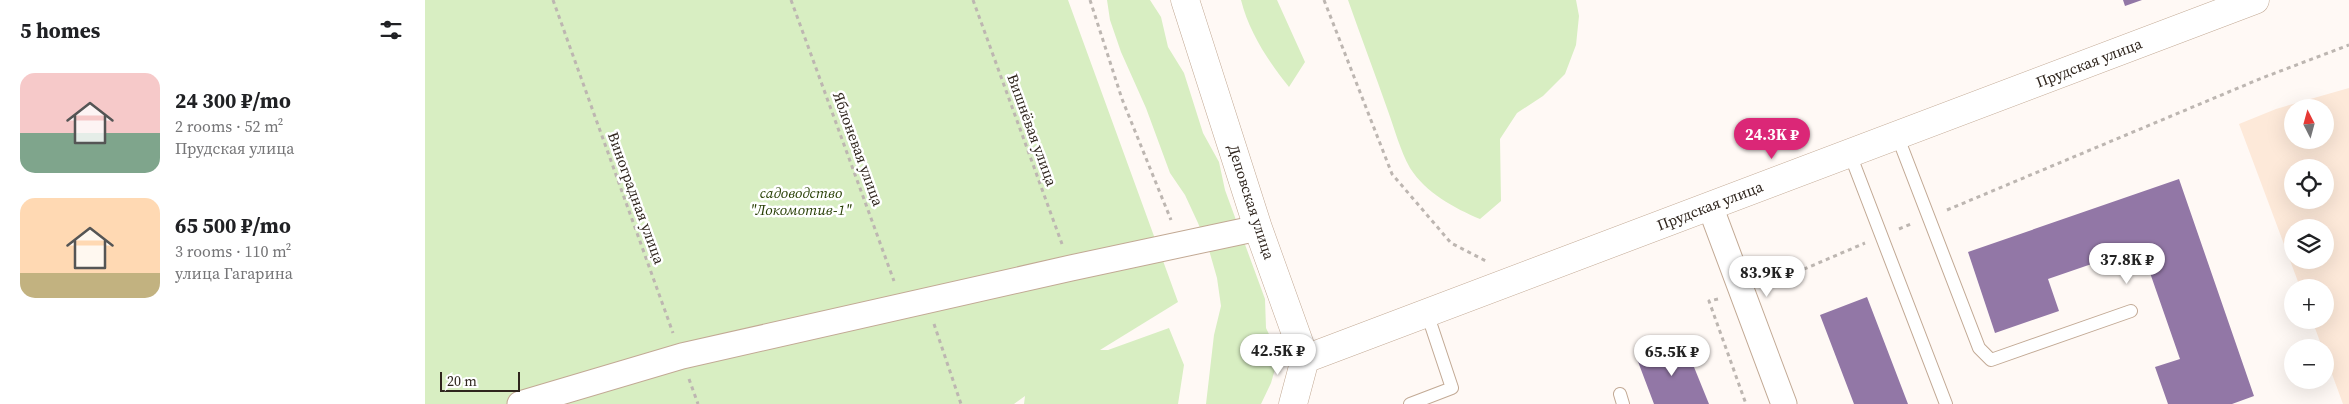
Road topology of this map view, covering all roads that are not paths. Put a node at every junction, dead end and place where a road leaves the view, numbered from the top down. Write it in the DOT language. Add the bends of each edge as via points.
graph roads {
  1 [pos="1185,0"];
  2 [pos="2255,0"];
  3 [pos="1897,135"];
  4 [pos="1850,154"];
  5 [pos="1710,206"];
  6 [pos="1258,228"];
  7 [pos="2131,311"];
  8 [pos="1427,313"];
  9 [pos="1305,359"];
  10 [pos="520,404"];
  11 [pos="1293,404"];
  12 [pos="1410,404"];
  13 [pos="1784,404"];
  14 [pos="1946,404"];
  1 -- 6 [label="street, Деповская улица"];
  2 -- 3 [label="street, Прудская улица"];
  3 -- 4 [label="street, Прудская улица"];
  3 -- 7 [label="lane" via="1979,348 1991,360"];
  4 -- 5 [label="street, Прудская улица"];
  4 -- 14 [label="lane"];
  5 -- 8 [label="street, Прудская улица"];
  5 -- 13 [label="street"];
  6 -- 9 [label="street, Деповская улица"];
  6 -- 10 [label="street" via="682,356"];
  8 -- 9 [label="street, Прудская улица"];
  8 -- 12 [label="lane" via="1452,388"];
  9 -- 11 [label="street"];
}
